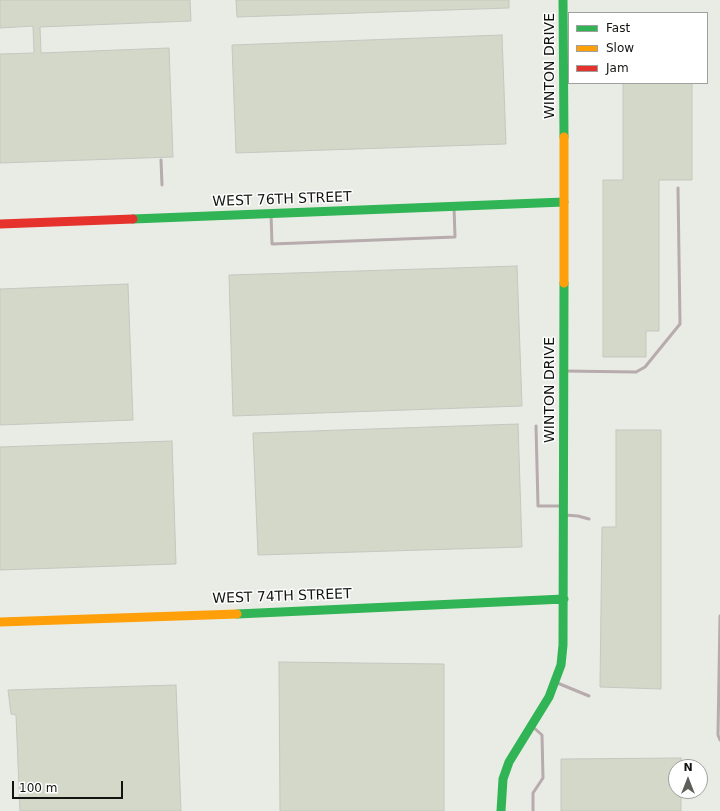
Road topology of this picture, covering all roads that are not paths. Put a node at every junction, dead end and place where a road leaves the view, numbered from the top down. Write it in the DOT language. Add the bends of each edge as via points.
graph roads {
  1 [pos="563,0"];
  2 [pos="161,160"];
  3 [pos="162,185"];
  4 [pos="678,188"];
  5 [pos="564,202"];
  6 [pos="454,207"];
  7 [pos="270,214"];
  8 [pos="0,224"];
  9 [pos="564,371"];
  10 [pos="536,426"];
  11 [pos="564,506"];
  12 [pos="564,515"];
  13 [pos="589,519"];
  14 [pos="564,599"];
  15 [pos="720,616"];
  16 [pos="0,622"];
  17 [pos="555,682"];
  18 [pos="589,696"];
  19 [pos="531,725"];
  20 [pos="720,740"];
  21 [pos="501,811"];
  22 [pos="533,811"];
  1 -- 5 [label="street, WINTON DRIVE"];
  2 -- 3 [label="lane"];
  4 -- 9 [label="lane" via="680,324 645,367 636,372"];
  5 -- 6 [label="street, WEST 76TH STREET"];
  5 -- 9 [label="street, WINTON DRIVE"];
  6 -- 7 [label="street, WEST 76TH STREET"];
  6 -- 7 [label="lane" via="455,237 304,243 272,244"];
  7 -- 8 [label="street, WEST 76TH STREET"];
  9 -- 11 [label="street, WINTON DRIVE"];
  10 -- 11 [label="lane" via="538,506"];
  11 -- 12 [label="street, WINTON DRIVE"];
  12 -- 13 [label="lane"];
  12 -- 14 [label="street, WINTON DRIVE"];
  14 -- 16 [label="street, WEST 74TH STREET"];
  14 -- 17 [label="street, WINTON DRIVE" via="561,665"];
  15 -- 20 [label="lane"];
  17 -- 18 [label="lane"];
  17 -- 19 [label="street, WINTON DRIVE"];
  19 -- 21 [label="street, WINTON DRIVE" via="509,762 503,779"];
  19 -- 22 [label="lane" via="542,735 543,778 533,793"];
}
